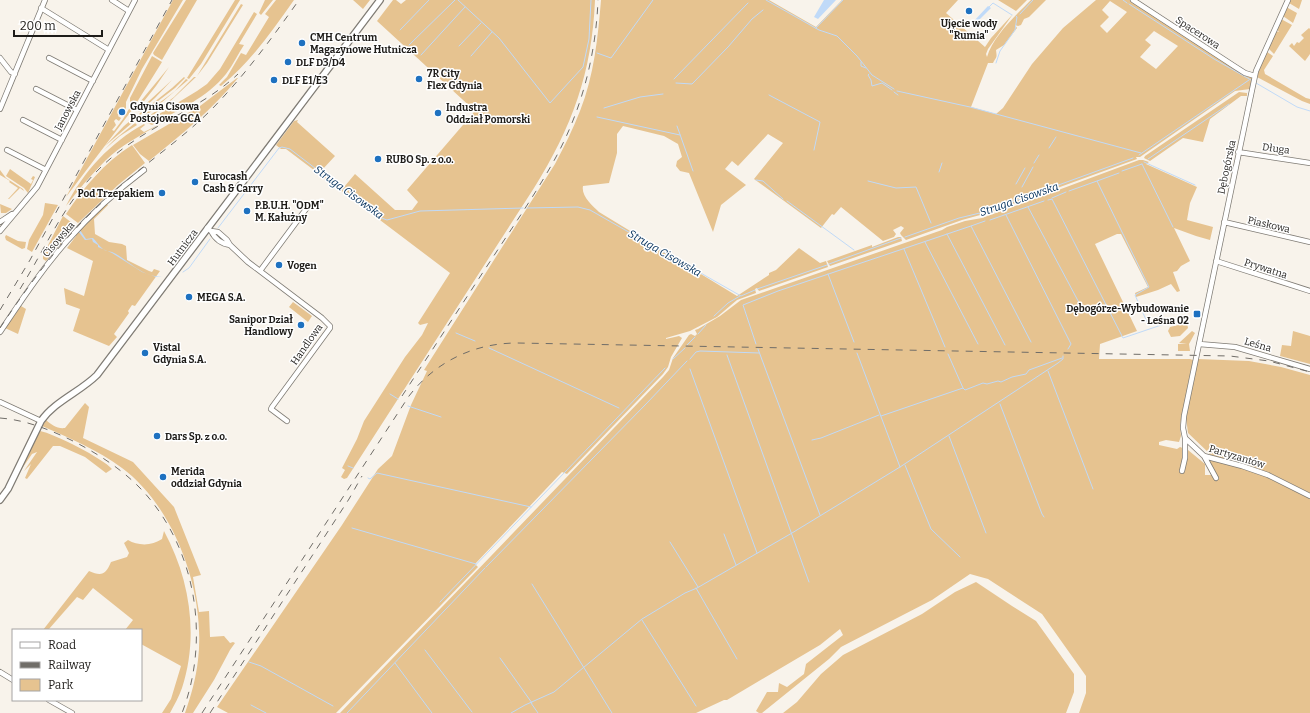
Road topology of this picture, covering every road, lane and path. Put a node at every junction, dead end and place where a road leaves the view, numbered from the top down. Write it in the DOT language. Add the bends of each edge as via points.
graph roads {
  1 [pos="45,0"];
  2 [pos="112,0"];
  3 [pos="135,0"];
  4 [pos="380,0"];
  5 [pos="1133,0"];
  6 [pos="1288,0"];
  7 [pos="41,8"];
  8 [pos="129,11"];
  9 [pos="109,50"];
  10 [pos="0,58"];
  11 [pos="49,58"];
  12 [pos="15,74"];
  13 [pos="1254,76"];
  14 [pos="93,81"];
  15 [pos="36,88"];
  16 [pos="0,109"];
  17 [pos="77,110"];
  18 [pos="23,120"];
  19 [pos="62,140"];
  20 [pos="7,150"];
  21 [pos="1238,152"];
  22 [pos="1310,163"];
  23 [pos="46,170"];
  24 [pos="144,170"];
  25 [pos="309,205"];
  26 [pos="14,213"];
  27 [pos="0,216"];
  28 [pos="6,218"];
  29 [pos="0,222"];
  30 [pos="1224,222"];
  31 [pos="209,230"];
  32 [pos="0,231"];
  33 [pos="1310,242"];
  34 [pos="1216,261"];
  35 [pos="260,271"];
  36 [pos="1310,291"];
  37 [pos="0,332"];
  38 [pos="1200,344"];
  39 [pos="1310,369"];
  40 [pos="0,402"];
  41 [pos="41,421"];
  42 [pos="287,421"];
  43 [pos="1185,438"];
  44 [pos="1204,456"];
  45 [pos="1182,471"];
  46 [pos="1216,478"];
  47 [pos="1310,496"];
  48 [pos="0,500"];
  49 [pos="0,672"];
  50 [pos="12,679"];
  51 [pos="51,701"];
  52 [pos="72,713"];
  1 -- 7 [label="street"];
  2 -- 8 [label="street"];
  3 -- 8 [label="street, Janowska"];
  4 -- 31 [label="main road, Hutnicza"];
  5 -- 13 [label="street, Spacerowa" via="1245,73"];
  6 -- 13 [label="street, Dębogórska"];
  7 -- 9 [label="street"];
  7 -- 12 [label="street"];
  8 -- 9 [label="street, Janowska"];
  9 -- 14 [label="street, Janowska"];
  10 -- 12 [label="street"];
  11 -- 14 [label="street"];
  12 -- 16 [label="street"];
  13 -- 21 [label="street, Dębogórska"];
  14 -- 17 [label="street, Janowska"];
  15 -- 17 [label="street"];
  17 -- 19 [label="street, Janowska"];
  18 -- 19 [label="street"];
  19 -- 23 [label="street, Janowska"];
  20 -- 23 [label="street"];
  21 -- 22 [label="street, Długa"];
  21 -- 30 [label="street, Dębogórska"];
  23 -- 26 [label="street, Janowska" via="32,195"];
  24 -- 37 [label="street, Cisowska" via="106,202 66,242"];
  25 -- 35 [label="street"];
  26 -- 28 [label="street, Janowska"];
  26 -- 32 [label="street, Janowska"];
  27 -- 28 [label="street"];
  28 -- 29 [label="street, Janowska"];
  30 -- 33 [label="street, Piaskowa"];
  30 -- 34 [label="street, Dębogórska"];
  31 -- 35 [label="street, Handlowa" via="218,232"];
  31 -- 41 [label="main road, Hutnicza" via="97,375 49,411"];
  34 -- 36 [label="street, Prywatna"];
  34 -- 38 [label="street, Dębogórska"];
  35 -- 42 [label="street, Handlowa" via="330,326 271,409"];
  38 -- 39 [label="street, Leśna" via="1235,347"];
  38 -- 43 [label="street" via="1183,420"];
  40 -- 41 [label="street"];
  41 -- 48 [label="main road, Hutnicza" via="8,489"];
  43 -- 44 [label="street, Partyzantów"];
  43 -- 45 [label="street"];
  44 -- 46 [label="street"];
  44 -- 47 [label="street, Partyzantów" via="1268,475"];
  49 -- 50 [label="street"];
  51 -- 52 [label="street"];
}
